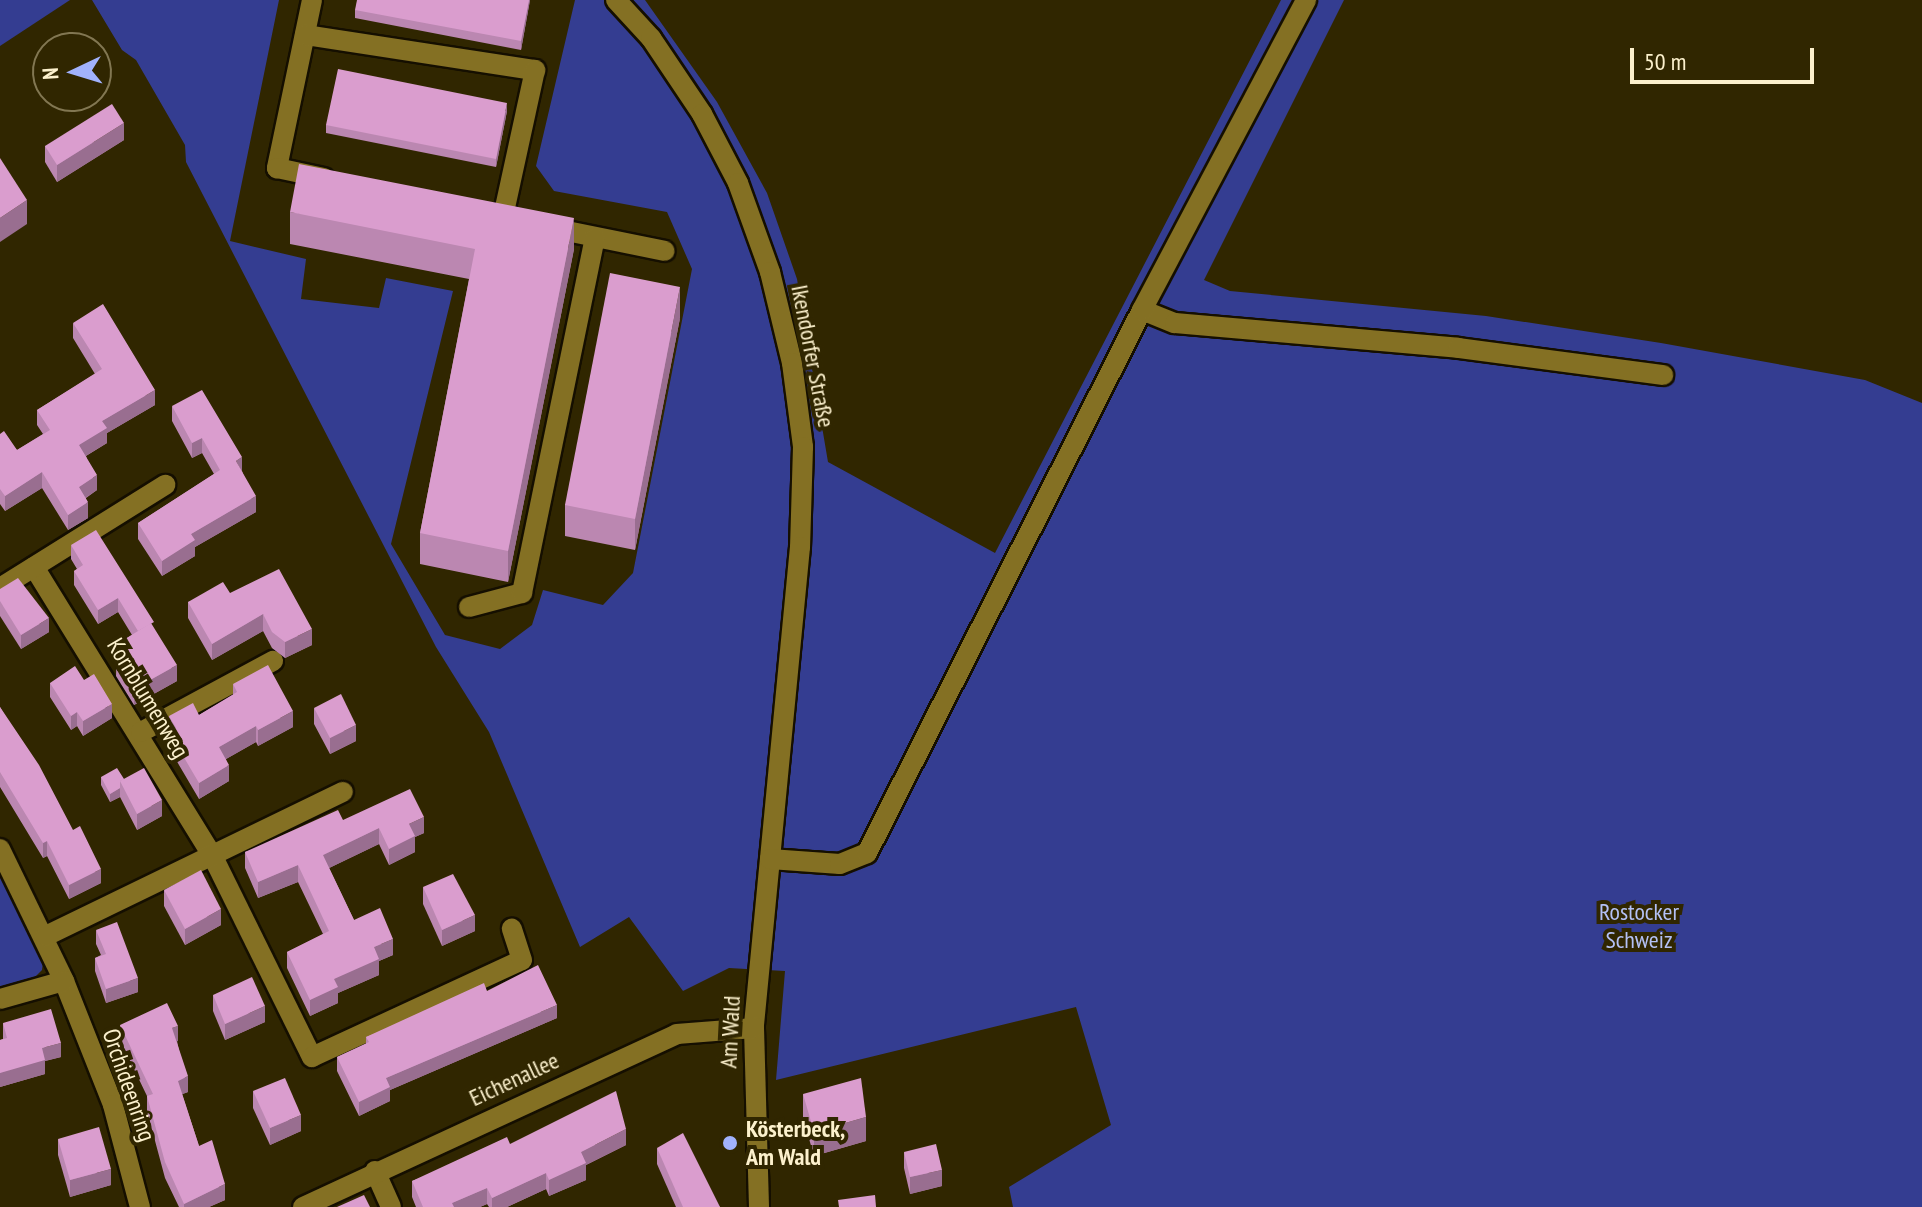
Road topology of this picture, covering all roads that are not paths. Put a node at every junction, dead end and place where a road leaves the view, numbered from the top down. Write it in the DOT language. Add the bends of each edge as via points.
graph roads {
  1 [pos="312,0"];
  2 [pos="616,0"];
  3 [pos="1306,0"];
  4 [pos="305,35"];
  5 [pos="352,185"];
  6 [pos="595,238"];
  7 [pos="665,251"];
  8 [pos="1142,310"];
  9 [pos="1663,375"];
  10 [pos="165,485"];
  11 [pos="34,567"];
  12 [pos="0,588"];
  13 [pos="469,607"];
  14 [pos="273,661"];
  15 [pos="141,732"];
  16 [pos="343,792"];
  17 [pos="0,849"];
  18 [pos="214,859"];
  19 [pos="770,859"];
  20 [pos="512,929"];
  21 [pos="46,936"];
  22 [pos="64,981"];
  23 [pos="0,999"];
  24 [pos="754,1028"];
  25 [pos="375,1171"];
  26 [pos="140,1207"];
  27 [pos="303,1207"];
  28 [pos="391,1207"];
  29 [pos="759,1207"];
  1 -- 4 [label="street"];
  2 -- 19 [label="street, Ikendorfer Straße" via="651,38 702,114 738,183 770,272 792,363 803,447 800,547"];
  3 -- 8 [label="street"];
  4 -- 5 [label="street" via="277,168"];
  4 -- 6 [label="street" via="535,70 496,216"];
  6 -- 7 [label="street"];
  6 -- 13 [label="street" via="522,593"];
  8 -- 9 [label="street" via="1175,323 1458,348"];
  8 -- 19 [label="street" via="867,853 840,864"];
  10 -- 11 [label="street"];
  11 -- 12 [label="street"];
  11 -- 15 [label="street, Kornblumenweg"];
  14 -- 15 [label="street"];
  15 -- 18 [label="street, Kornblumenweg"];
  16 -- 18 [label="street"];
  17 -- 21 [label="street, Orchideenring"];
  18 -- 20 [label="street, Kornblumenweg" via="312,1057 522,960"];
  18 -- 21 [label="street"];
  19 -- 24 [label="street, Am Wald"];
  21 -- 22 [label="street, Orchideenring"];
  22 -- 23 [label="street"];
  22 -- 26 [label="street, Orchideenring" via="113,1105"];
  24 -- 25 [label="street, Eichenallee" via="677,1034"];
  24 -- 29 [label="street, Am Wald"];
  25 -- 27 [label="street, Eichenallee"];
  25 -- 28 [label="street"];
}
